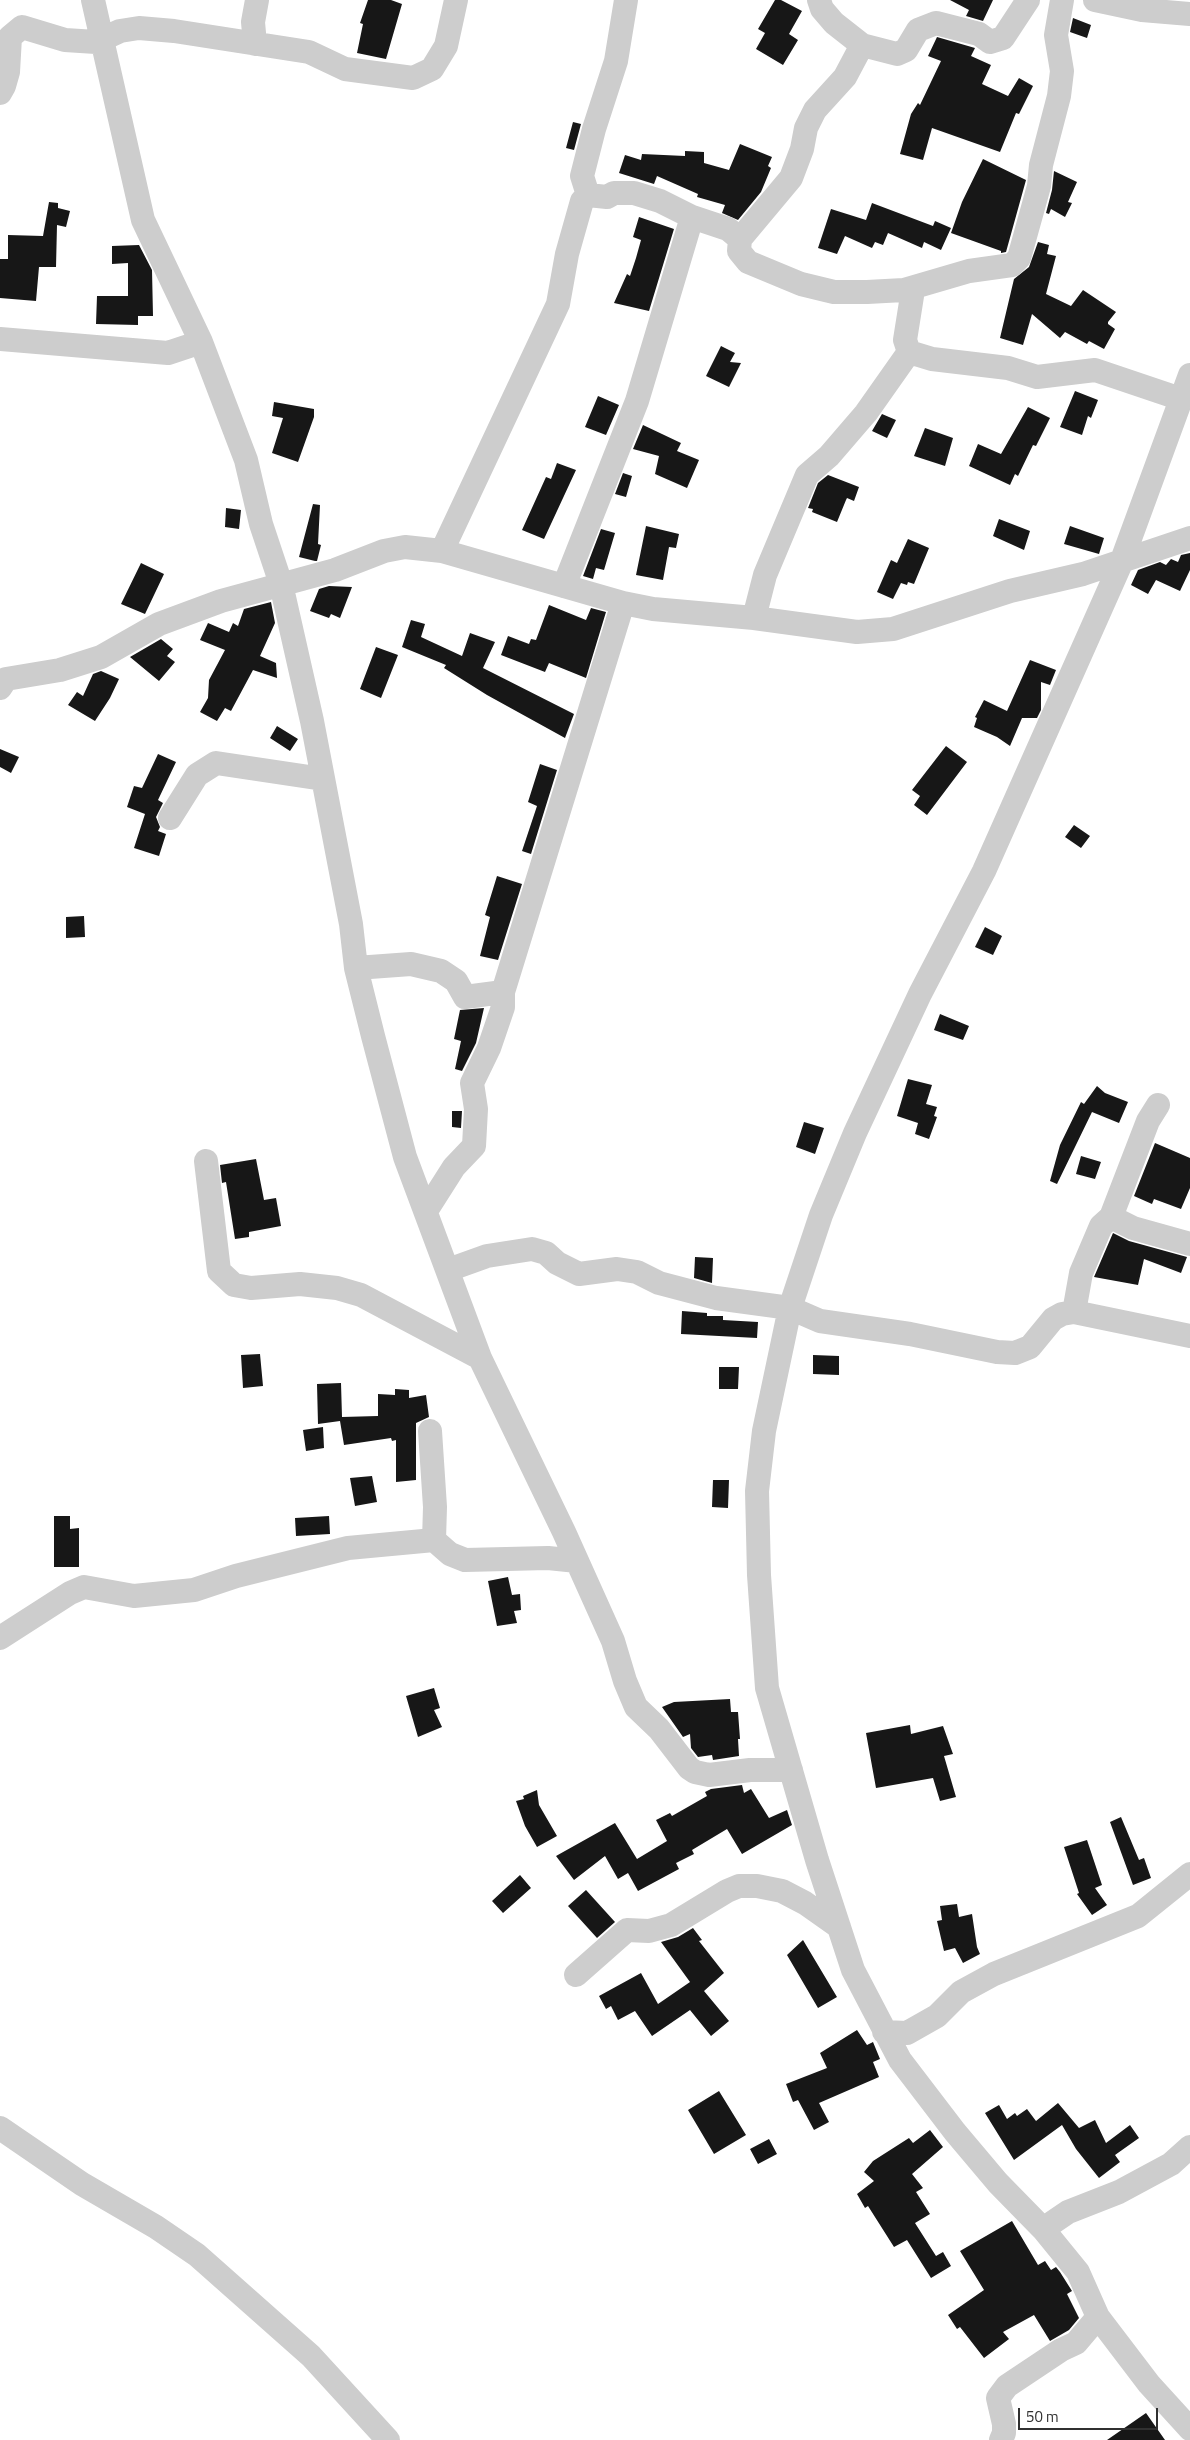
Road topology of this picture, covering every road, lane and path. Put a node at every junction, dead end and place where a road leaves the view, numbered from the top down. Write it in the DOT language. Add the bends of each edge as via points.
graph roads {
  1 [pos="93,0"];
  2 [pos="256,0"];
  3 [pos="456,0"];
  4 [pos="626,0"];
  5 [pos="818,0"];
  6 [pos="1028,0"];
  7 [pos="1062,0"];
  8 [pos="1096,0"];
  9 [pos="1190,14"];
  10 [pos="102,37"];
  11 [pos="255,44"];
  12 [pos="862,45"];
  13 [pos="0,93"];
  14 [pos="588,194"];
  15 [pos="692,217"];
  16 [pos="740,239"];
  17 [pos="904,290"];
  18 [pos="0,339"];
  19 [pos="201,342"];
  20 [pos="908,352"];
  21 [pos="1190,375"];
  22 [pos="1181,399"];
  23 [pos="1190,538"];
  24 [pos="442,551"];
  25 [pos="1121,563"];
  26 [pos="280,584"];
  27 [pos="564,586"];
  28 [pos="623,603"];
  29 [pos="754,618"];
  30 [pos="0,688"];
  31 [pos="323,779"];
  32 [pos="170,818"];
  33 [pos="356,968"];
  34 [pos="503,992"];
  35 [pos="1158,1105"];
  36 [pos="206,1161"];
  37 [pos="426,1211"];
  38 [pos="1111,1217"];
  39 [pos="1190,1244"];
  40 [pos="448,1270"];
  41 [pos="790,1308"];
  42 [pos="1074,1312"];
  43 [pos="1190,1336"];
  44 [pos="480,1358"];
  45 [pos="430,1431"];
  46 [pos="434,1540"];
  47 [pos="577,1560"];
  48 [pos="0,1638"];
  49 [pos="791,1770"];
  50 [pos="1190,1874"];
  51 [pos="839,1928"];
  52 [pos="576,1975"];
  53 [pos="884,2032"];
  54 [pos="0,2128"];
  55 [pos="1190,2147"];
  56 [pos="1043,2229"];
  57 [pos="1098,2317"];
  58 [pos="1190,2430"];
  59 [pos="388,2440"];
  60 [pos="1001,2440"];
  1 -- 10 [label="street"];
  2 -- 11 [label="street"];
  3 -- 11 [label="street" via="446,46 432,69 413,78 345,68 309,52"];
  4 -- 14 [label="street" via="616,61 582,176"];
  5 -- 12 [label="street" via="834,23"];
  6 -- 12 [label="street" via="1003,38 990,42 979,34 936,23 918,30 906,50 897,54"];
  7 -- 17 [label="street" via="1056,36 1062,71 1059,96 1041,165 1039,186 1018,258 1012,265 970,270"];
  8 -- 9 [label="street" via="1142,10"];
  10 -- 11 [label="street" via="120,30 140,28 174,30"];
  10 -- 13 [label="street" via="96,42 66,40 22,27 10,37 8,72"];
  10 -- 19 [label="street" via="143,220"];
  12 -- 16 [label="street" via="845,78 815,110 791,178"];
  14 -- 15 [label="street" via="607,197 614,193 634,193 660,201"];
  14 -- 24 [label="street" via="582,201 567,254 558,304"];
  15 -- 16 [label="street" via="728,229"];
  15 -- 27 [label="street" via="637,401"];
  16 -- 17 [label="street" via="739,251 748,262 801,284 834,292"];
  17 -- 20 [label="street" via="912,296 905,340"];
  18 -- 19 [label="street" via="168,353"];
  19 -- 26 [label="street" via="246,460"];
  20 -- 22 [label="street" via="932,359 1008,368 1037,377 1095,370"];
  20 -- 29 [label="street" via="866,413 829,456 807,475 765,575"];
  21 -- 22 [label="street"];
  22 -- 25 [label="street"];
  23 -- 25 [label="street"];
  24 -- 26 [label="street" via="406,547 384,551 335,570"];
  24 -- 27 [label="street"];
  25 -- 29 [label="street" via="1010,591 893,629 857,632"];
  25 -- 41 [label="street" via="984,871 920,994 855,1133 821,1215"];
  26 -- 30 [label="street" via="159,624 101,657 60,670 6,679"];
  26 -- 31 [label="street"];
  27 -- 28 [label="street"];
  28 -- 29 [label="street" via="653,609"];
  28 -- 34 [label="street"];
  31 -- 32 [label="street" via="216,763 197,775"];
  31 -- 33 [label="street" via="351,924"];
  33 -- 34 [label="street" via="411,964 441,971 456,982 465,997"];
  33 -- 37 [label="street" via="405,1157"];
  34 -- 37 [label="street" via="503,1007 489,1048 472,1083 476,1109 474,1146 454,1167"];
  35 -- 38 [label="street" via="1148,1121"];
  36 -- 44 [label="street" via="219,1271 234,1285 251,1288 300,1284 337,1288 361,1295"];
  37 -- 40 [label="street"];
  38 -- 39 [label="street" via="1133,1228"];
  38 -- 42 [label="street" via="1101,1226 1081,1273"];
  40 -- 41 [label="street" via="486,1256 532,1249 546,1253 557,1263 579,1274 617,1269 637,1272 659,1283 716,1298"];
  40 -- 44 [label="street"];
  41 -- 42 [label="street" via="820,1321 1015,1353 1030,1346 1053,1319"];
  41 -- 49 [label="street" via="764,1432 757,1491 759,1575 768,1688"];
  42 -- 43 [label="street"];
  44 -- 47 [label="street"];
  45 -- 46 [label="street"];
  46 -- 47 [label="street" via="450,1554 465,1560"];
  46 -- 48 [label="street" via="332,1551 194,1590 134,1596 84,1587"];
  47 -- 49 [label="street" via="613,1642 636,1707 659,1729 689,1768 701,1775"];
  49 -- 51 [label="street"];
  50 -- 53 [label="street" via="1138,1916 994,1974 961,1992 937,2016 907,2033"];
  51 -- 52 [label="street" via="782,1891 739,1886 672,1925 649,1931 627,1930"];
  51 -- 53 [label="street" via="853,1970"];
  53 -- 56 [label="street" via="900,2060 955,2132"];
  54 -- 59 [label="street" via="82,2184 197,2254 311,2356"];
  55 -- 56 [label="street" via="1172,2164 1119,2192 1068,2212"];
  56 -- 57 [label="street" via="1078,2272"];
  57 -- 58 [label="street" via="1149,2384"];
  57 -- 60 [label="street" via="1076,2344 1061,2350 1007,2386 998,2398 1004,2424"];
}
